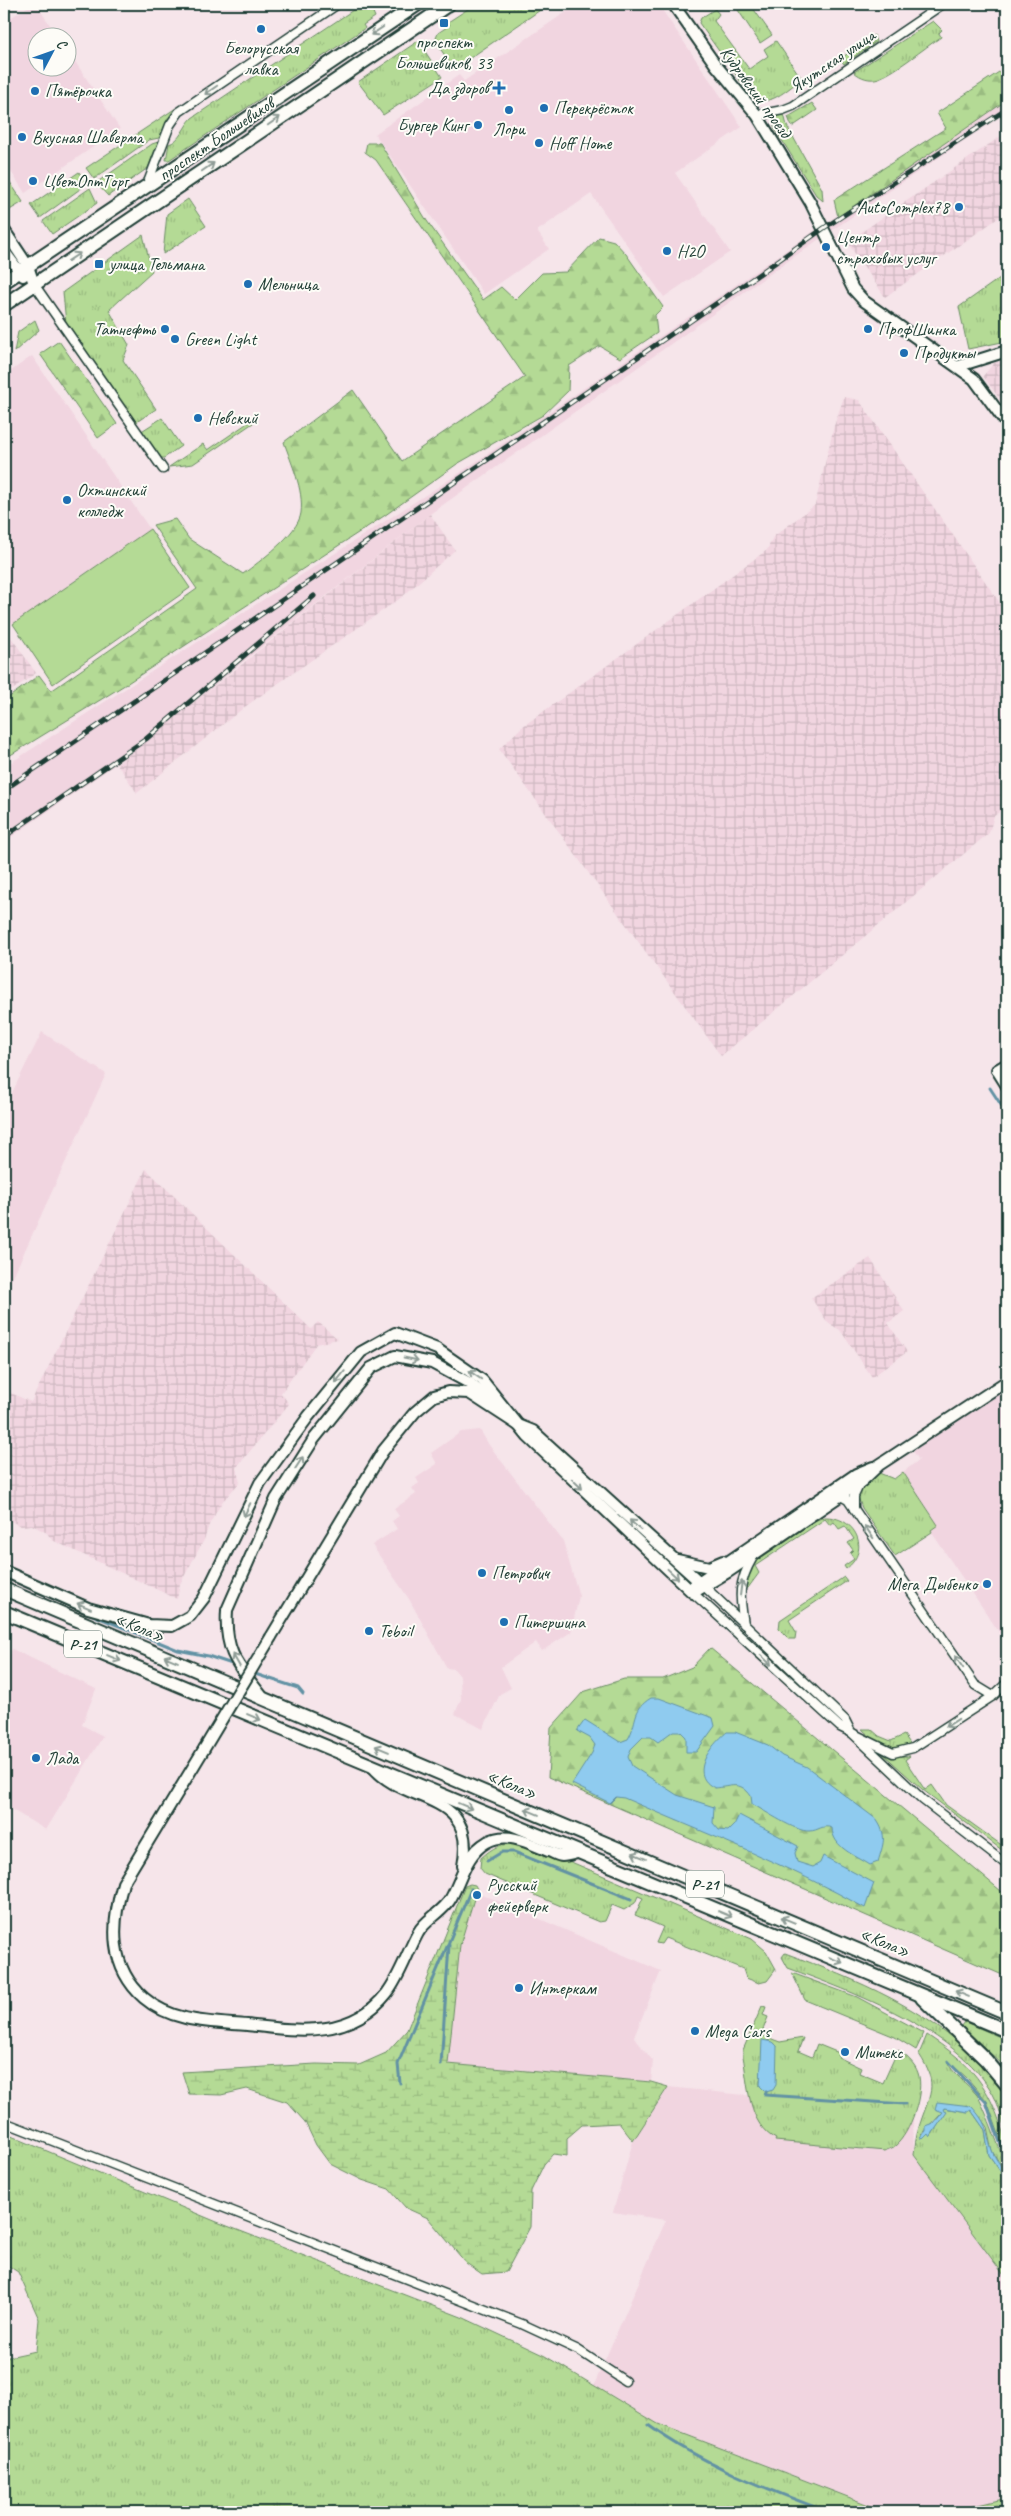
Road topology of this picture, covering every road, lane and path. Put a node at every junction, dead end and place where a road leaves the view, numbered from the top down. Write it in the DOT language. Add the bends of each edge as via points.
graph roads {
  1 [pos="338,4"];
  2 [pos="418,4"];
  3 [pos="449,4"];
  4 [pos="673,4"];
  5 [pos="943,4"];
  6 [pos="758,115"];
  7 [pos="224,134"];
  8 [pos="234,149"];
  9 [pos="147,185"];
  10 [pos="4,230"];
  11 [pos="4,251"];
  12 [pos="23,269"];
  13 [pos="4,282"];
  14 [pos="34,284"];
  15 [pos="4,305"];
  16 [pos="1007,351"];
  17 [pos="959,366"];
  18 [pos="1007,424"];
  19 [pos="163,469"];
  20 [pos="1007,1064"];
  21 [pos="1007,1086"];
  22 [pos="1007,1380"];
  23 [pos="518,1425"];
  24 [pos="879,1465"];
  25 [pos="860,1482"];
  26 [pos="829,1493"];
  27 [pos="842,1495"];
  28 [pos="854,1509"];
  29 [pos="754,1554"];
  30 [pos="738,1556"];
  31 [pos="671,1557"];
  32 [pos="4,1571"];
  33 [pos="702,1585"];
  34 [pos="4,1589"];
  35 [pos="690,1590"];
  36 [pos="4,1612"];
  37 [pos="744,1624"];
  38 [pos="1007,1683"];
  39 [pos="993,1696"];
  40 [pos="264,1699"];
  41 [pos="851,1732"];
  42 [pos="372,1766"];
  43 [pos="577,1853"];
  44 [pos="1007,1865"];
  45 [pos="462,1874"];
  46 [pos="916,1993"];
  47 [pos="1007,2013"];
  48 [pos="1007,2031"];
  49 [pos="1007,2085"];
  50 [pos="4,2122"];
  51 [pos="625,2381"];
  1 -- 9 [label="street, one-way" via="179,112 170,125"];
  2 -- 7 [label="main road, проспект Большевиков, one-way"];
  8 -- 3 [label="main road, проспект Большевиков, one-way"];
  4 -- 6 [label="street, Кудровский проезд" via="715,64"];
  5 -- 6 [label="street, Якутская улица" via="793,106"];
  6 -- 17 [label="street, Кудровский проезд" via="824,228 853,289 864,301"];
  7 -- 8 [label="main road"];
  7 -- 9 [label="main road, проспект Большевиков"];
  14 -- 8 [label="main road, проспект Большевиков, one-way"];
  9 -- 12 [label="main road, проспект Большевиков"];
  10 -- 12 [label="street"];
  11 -- 12 [label="street"];
  12 -- 13 [label="main road, проспект Большевиков"];
  12 -- 14 [label="street"];
  14 -- 15 [label="main road, проспект Большевиков"];
  14 -- 19 [label="street"];
  16 -- 17 [label="street"];
  17 -- 18 [label="street, Кудровский проезд" via="974,378"];
  20 -- 21 [label="street" via="997,1070"];
  22 -- 24 [label="street"];
  31 -- 23 [label="street, one-way" via="533,1431"];
  23 -- 32 [label="street, one-way" via="482,1380 437,1349 395,1333 361,1352 260,1483 204,1598 190,1616 172,1626 149,1626 88,1608"];
  23 -- 35 [label="street, one-way"];
  40 -- 23 [label="street, one-way" via="232,1657 226,1628 227,1610 276,1499 314,1439 371,1368 395,1356 432,1363 471,1384"];
  23 -- 45 [label="street, bridge" via="469,1393 448,1392 434,1396 414,1412 383,1451 122,1883 117,1903 115,1949 121,1969 134,1988 147,2001 167,2013 189,2019 300,2031 324,2030 357,2019 387,1993 419,1931 450,1900"];
  24 -- 25 [label="street"];
  24 -- 26 [label="street" via="856,1474"];
  25 -- 27 [label="street"];
  25 -- 28 [label="street" via="854,1496"];
  26 -- 27 [label="street"];
  26 -- 30 [label="street"];
  27 -- 28 [label="street"];
  27 -- 29 [label="street"];
  39 -- 28 [label="street, one-way" via="975,1685"];
  29 -- 33 [label="street"];
  37 -- 29 [label="street, one-way" via="739,1590"];
  30 -- 31 [label="street" via="709,1567"];
  30 -- 33 [label="street"];
  31 -- 33 [label="street"];
  33 -- 35 [label="street"];
  33 -- 37 [label="street"];
  40 -- 34 [label="main road, «Кола» / Р-21, one-way"];
  35 -- 41 [label="street, one-way" via="840,1728"];
  36 -- 42 [label="main road, «Кола» / Р-21, one-way"];
  37 -- 41 [label="street" via="845,1720"];
  38 -- 39 [label="street"];
  39 -- 41 [label="street, one-way" via="902,1753 883,1750"];
  47 -- 40 [label="main road, «Кола» / Р-21, one-way"];
  41 -- 44 [label="street" via="923,1800"];
  42 -- 43 [label="main road, «Кола» / Р-21, one-way"];
  42 -- 45 [label="street" via="380,1776 439,1803 453,1815 466,1841"];
  43 -- 45 [label="street" via="562,1856 520,1839 497,1838 477,1850"];
  43 -- 46 [label="main road, «Кола» / Р-21, one-way"];
  46 -- 48 [label="main road, «Кола» / Р-21"];
  46 -- 49 [label="main road" via="986,2060"];
  50 -- 51 [label="street" via="522,2324 578,2350"];
}
